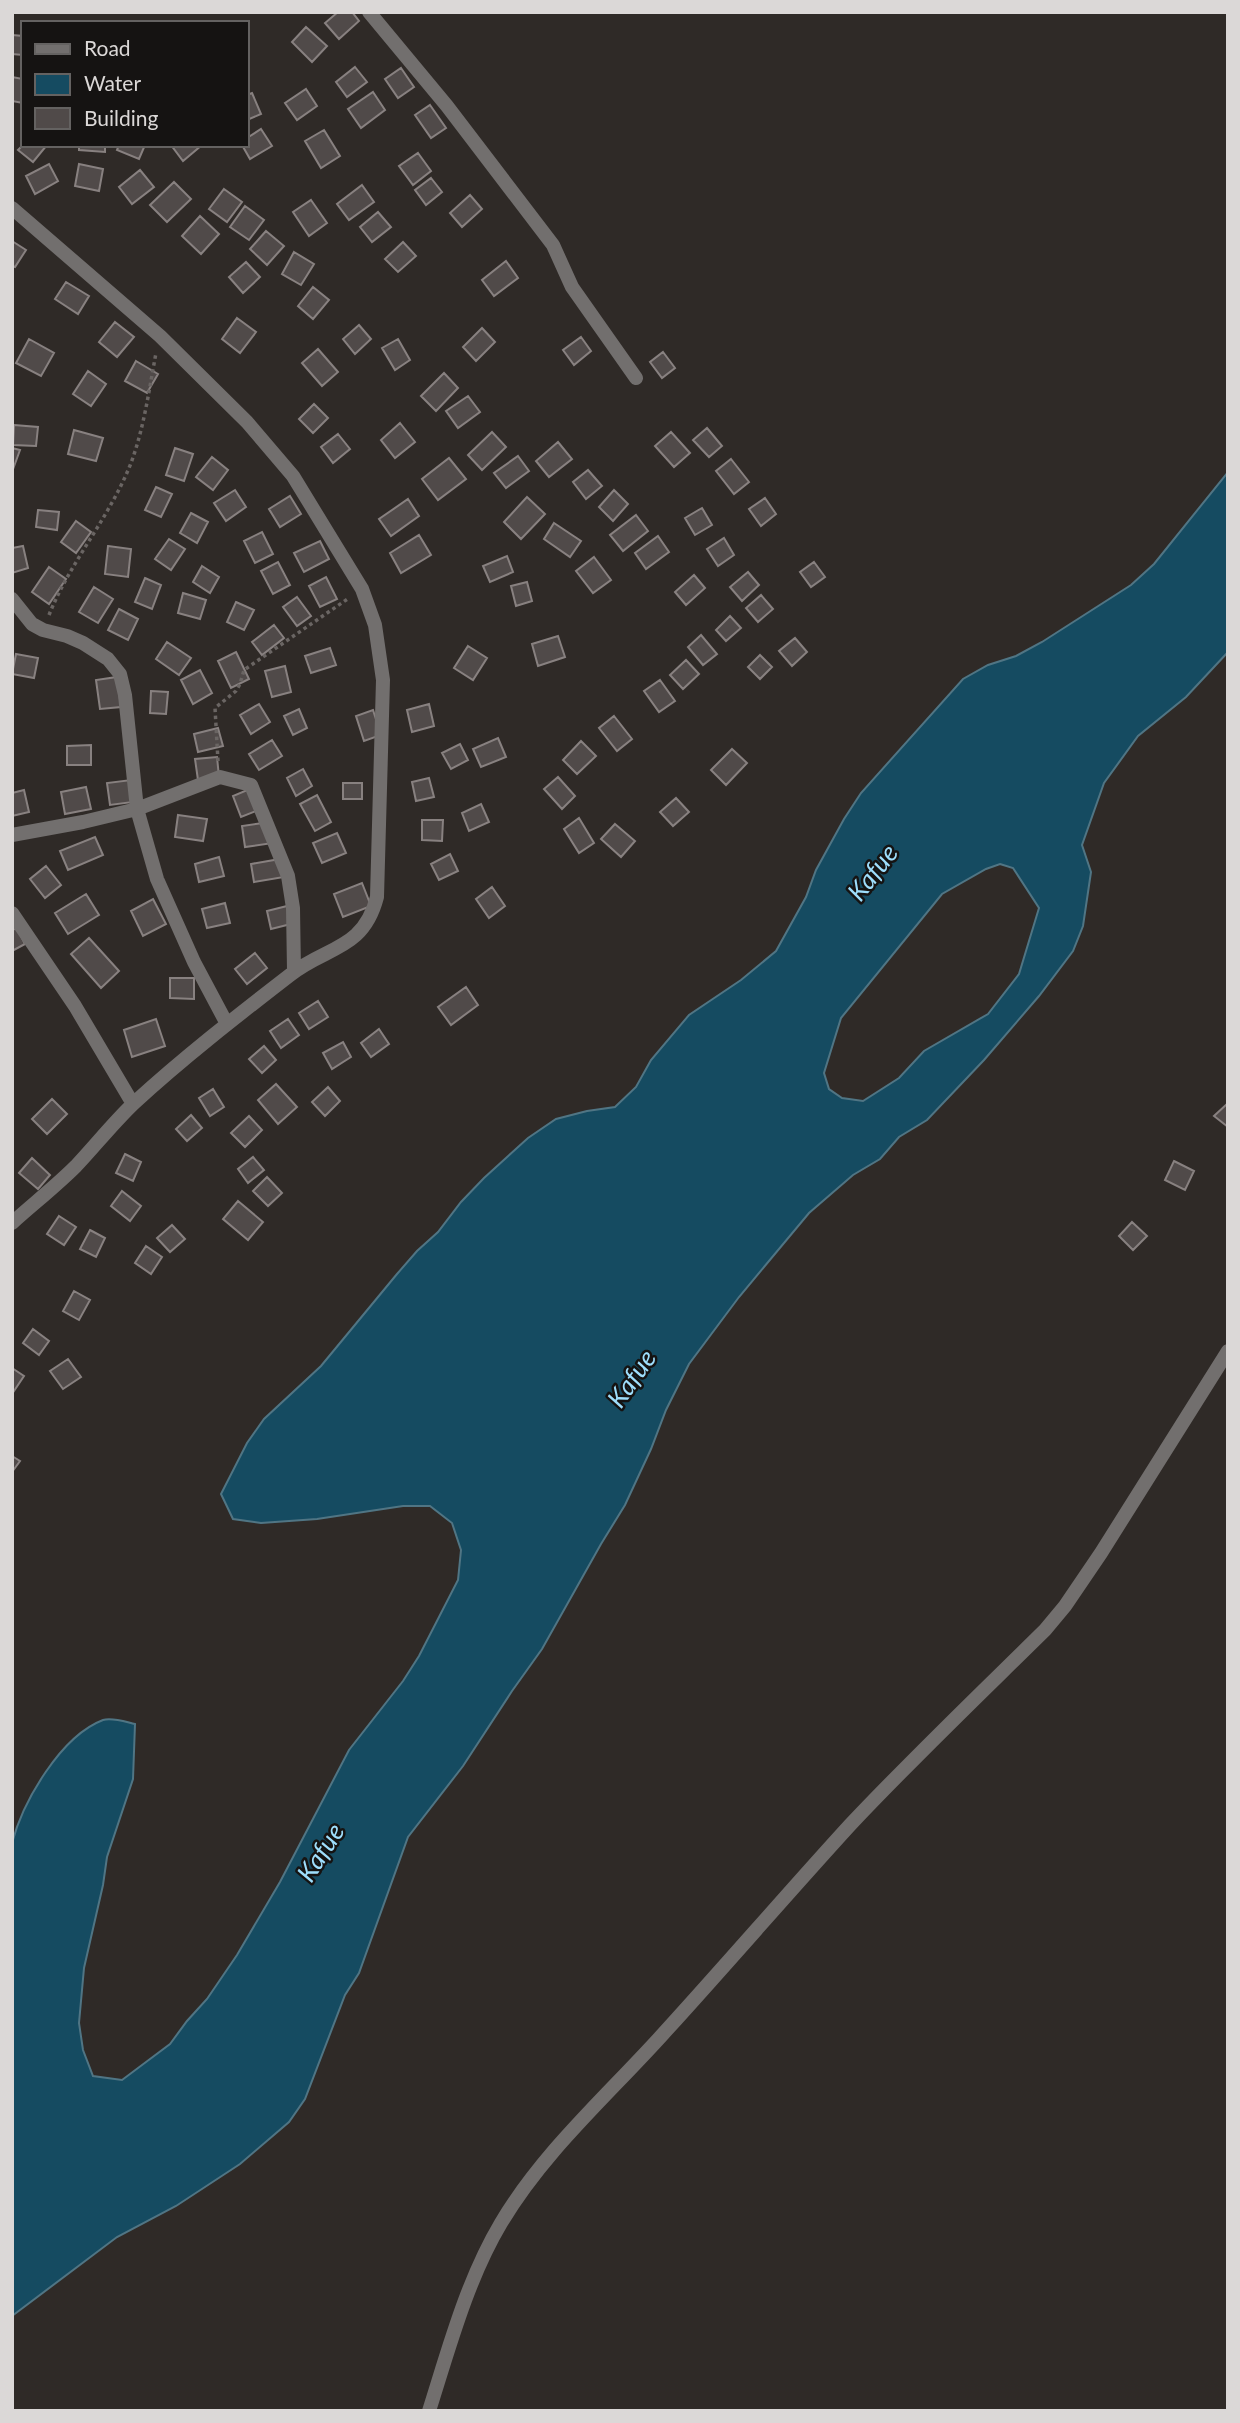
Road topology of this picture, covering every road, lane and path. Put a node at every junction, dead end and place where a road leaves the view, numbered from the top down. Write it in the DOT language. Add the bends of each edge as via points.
graph roads {
  1 [pos="369,12"];
  2 [pos="12,208"];
  3 [pos="160,336"];
  4 [pos="636,378"];
  5 [pos="362,589"];
  6 [pos="12,599"];
  7 [pos="43,631"];
  8 [pos="220,777"];
  9 [pos="137,808"];
  10 [pos="12,835"];
  11 [pos="12,913"];
  12 [pos="294,971"];
  13 [pos="227,1024"];
  14 [pos="133,1104"];
  15 [pos="12,1223"];
  16 [pos="1228,1351"];
  17 [pos="429,2411"];
  1 -- 4 [label="street" via="553,245 572,287"];
  2 -- 3 [label="street"];
  3 -- 5 [label="street" via="247,422 293,477"];
  3 -- 7 [label="path" via="130,464 58,591"];
  5 -- 8 [label="path" via="244,670 236,691 214,713"];
  5 -- 12 [label="street" via="375,625 383,680 377,897 372,916 358,934"];
  6 -- 7 [label="street"];
  7 -- 9 [label="street" via="83,643 108,659 120,674"];
  8 -- 9 [label="street"];
  8 -- 12 [label="street" via="251,786 288,876"];
  9 -- 10 [label="street"];
  9 -- 13 [label="street" via="166,901"];
  11 -- 14 [label="street"];
  12 -- 13 [label="street"];
  13 -- 14 [label="street"];
  14 -- 15 [label="street" via="74,1167"];
  16 -- 17 [label="street" via="1101,1553 1052,1622 849,1826 543,2162 519,2194 482,2261"];
}
